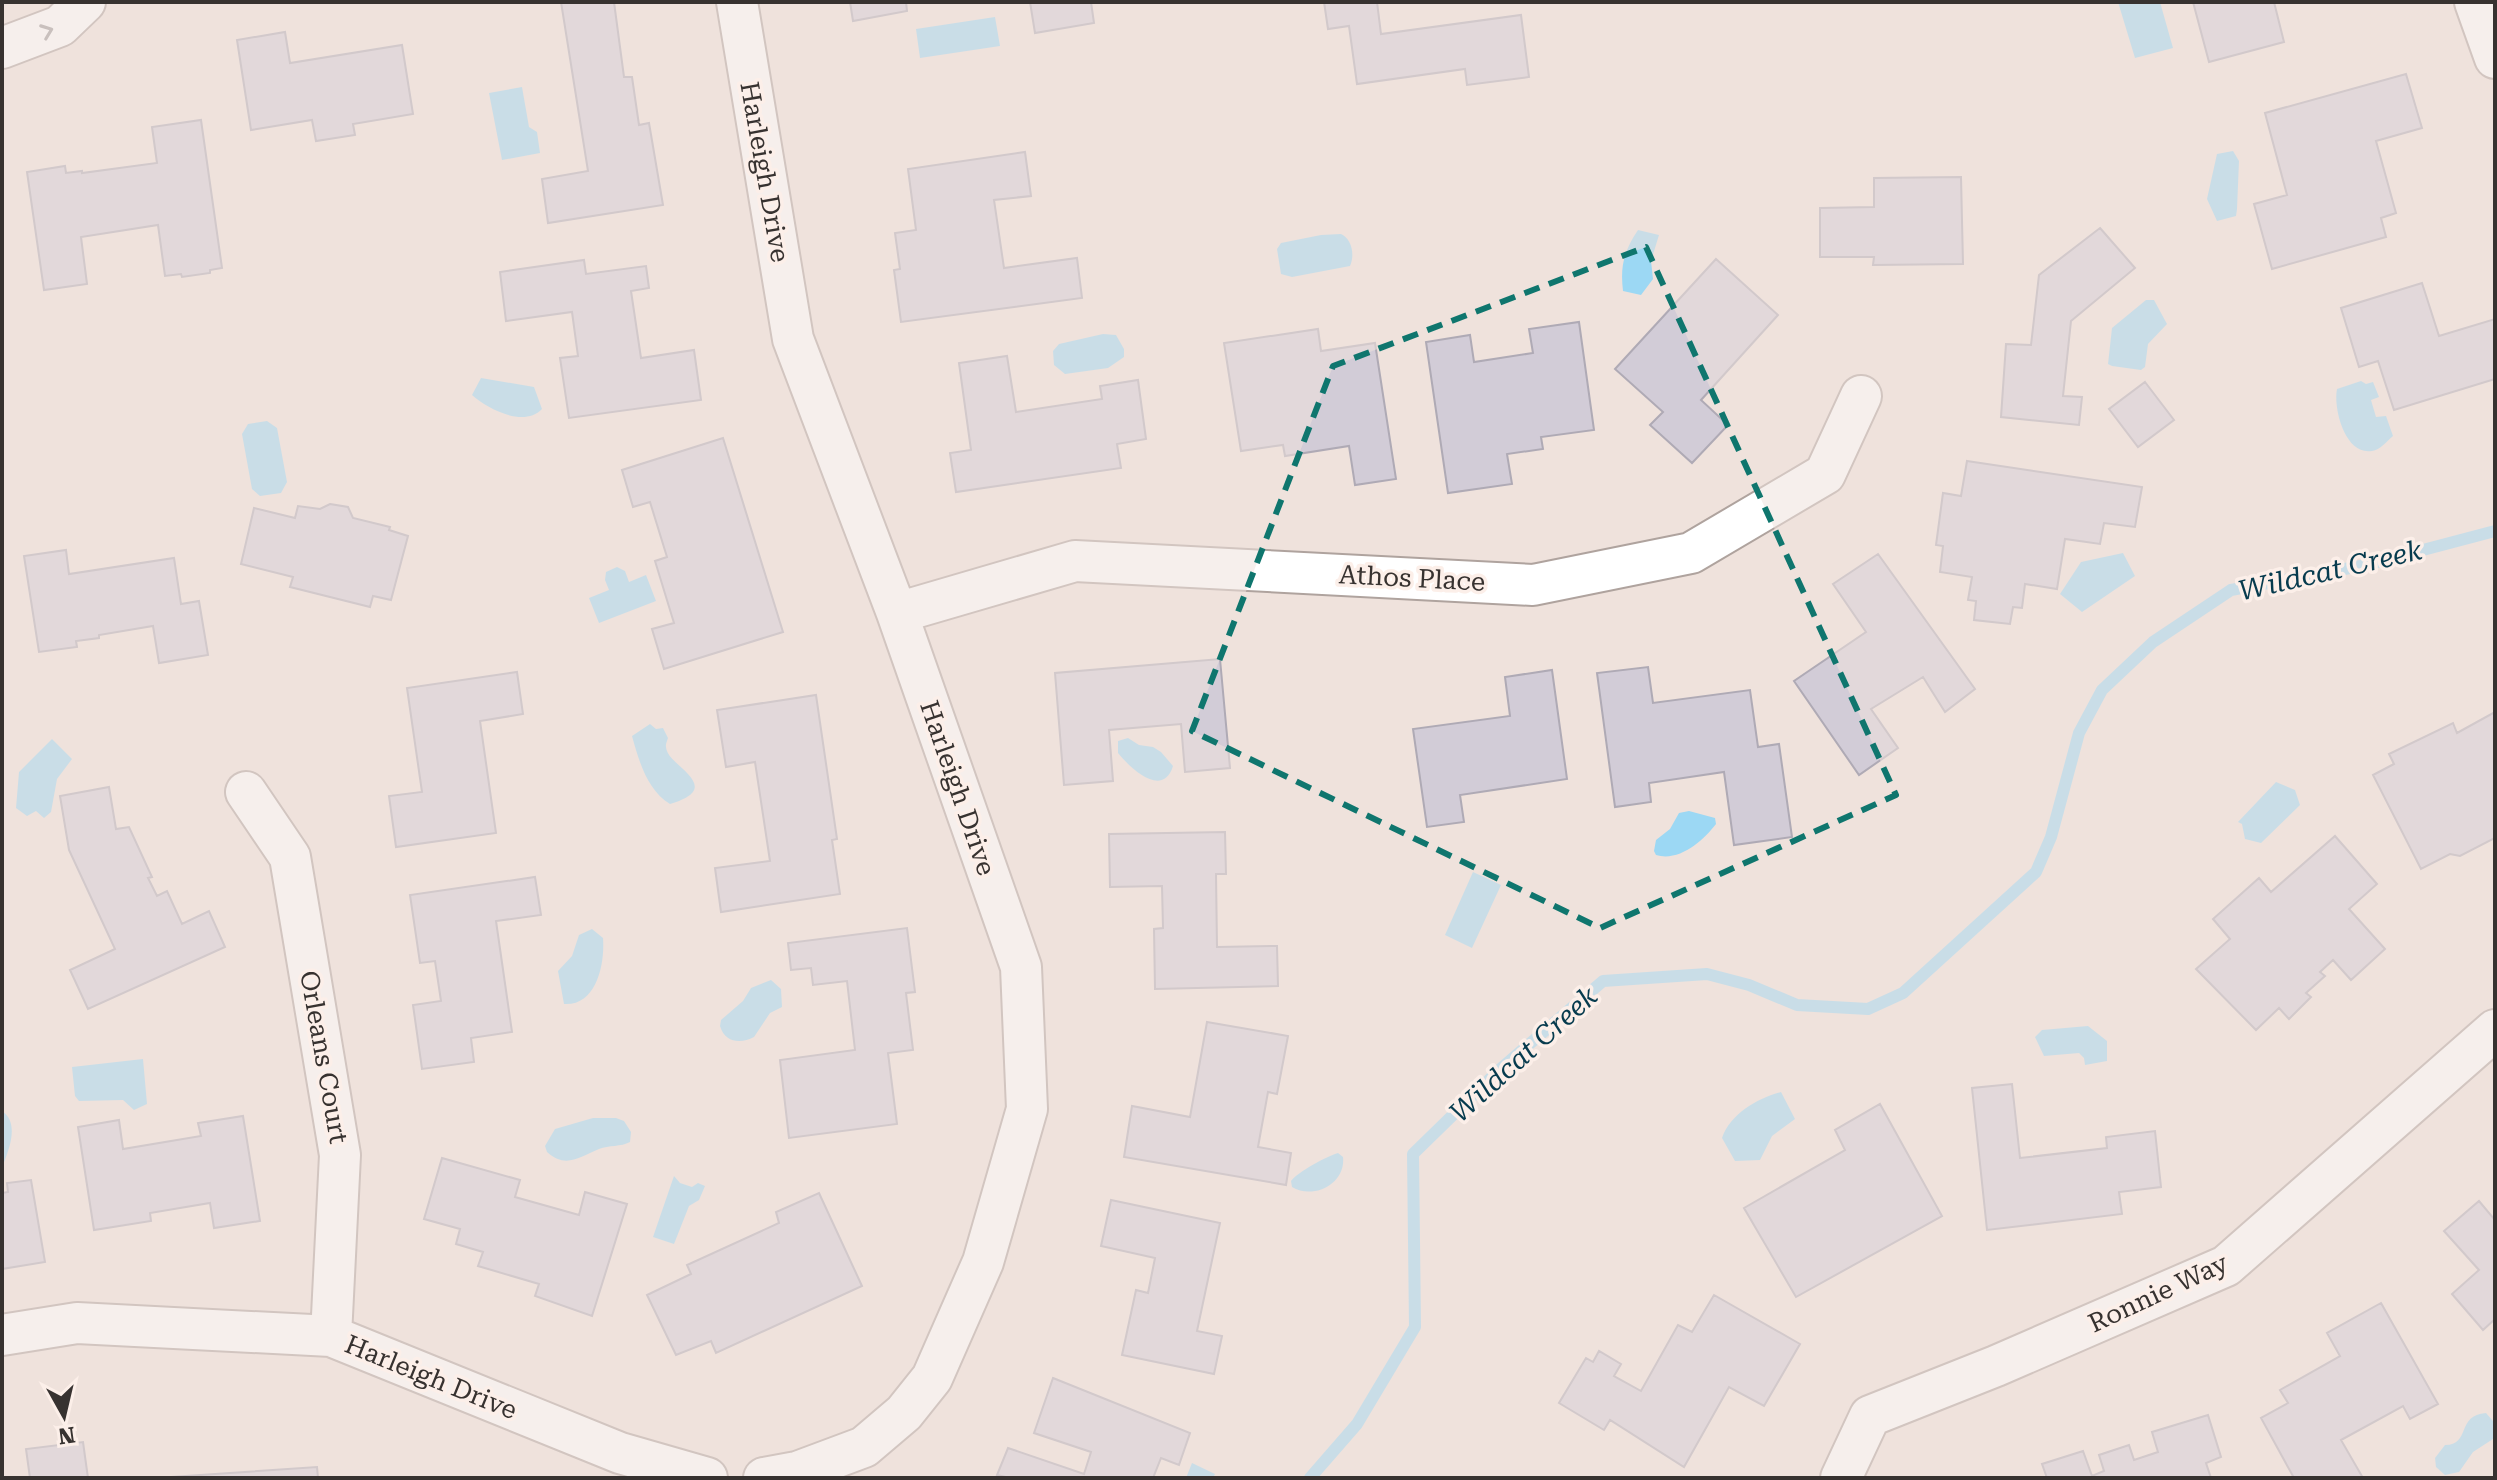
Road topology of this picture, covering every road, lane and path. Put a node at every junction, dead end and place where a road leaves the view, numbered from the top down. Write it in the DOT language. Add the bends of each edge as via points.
graph roads {
  1 [pos="85,2"];
  2 [pos="737,2"];
  3 [pos="2475,2"];
  4 [pos="2,48"];
  5 [pos="2495,58"];
  6 [pos="1861,396"];
  7 [pos="897,613"];
  8 [pos="246,792"];
  9 [pos="2495,1030"];
  10 [pos="2,1335"];
  11 [pos="331,1336"];
  12 [pos="707,1478"];
  13 [pos="764,1478"];
  14 [pos="1841,1478"];
  4 -- 1 [label="street, one-way" via="60,26"];
  2 -- 7 [label="street, Harleigh Drive" via="793,339"];
  3 -- 5 [label="street"];
  6 -- 7 [label="street, Athos Place" via="1825,474 1691,553 1533,585 1075,561"];
  7 -- 13 [label="street, Harleigh Drive" via="1021,967 1027,1109 983,1262 932,1378 904,1413 864,1447 797,1472"];
  8 -- 11 [label="street, Orleans Court" via="290,857 340,1155"];
  9 -- 14 [label="street, Ronnie Way" via="2226,1266 1870,1416"];
  10 -- 11 [label="street, Harleigh Drive" via="77,1323"];
  11 -- 12 [label="street, Harleigh Drive" via="620,1453"];
}
